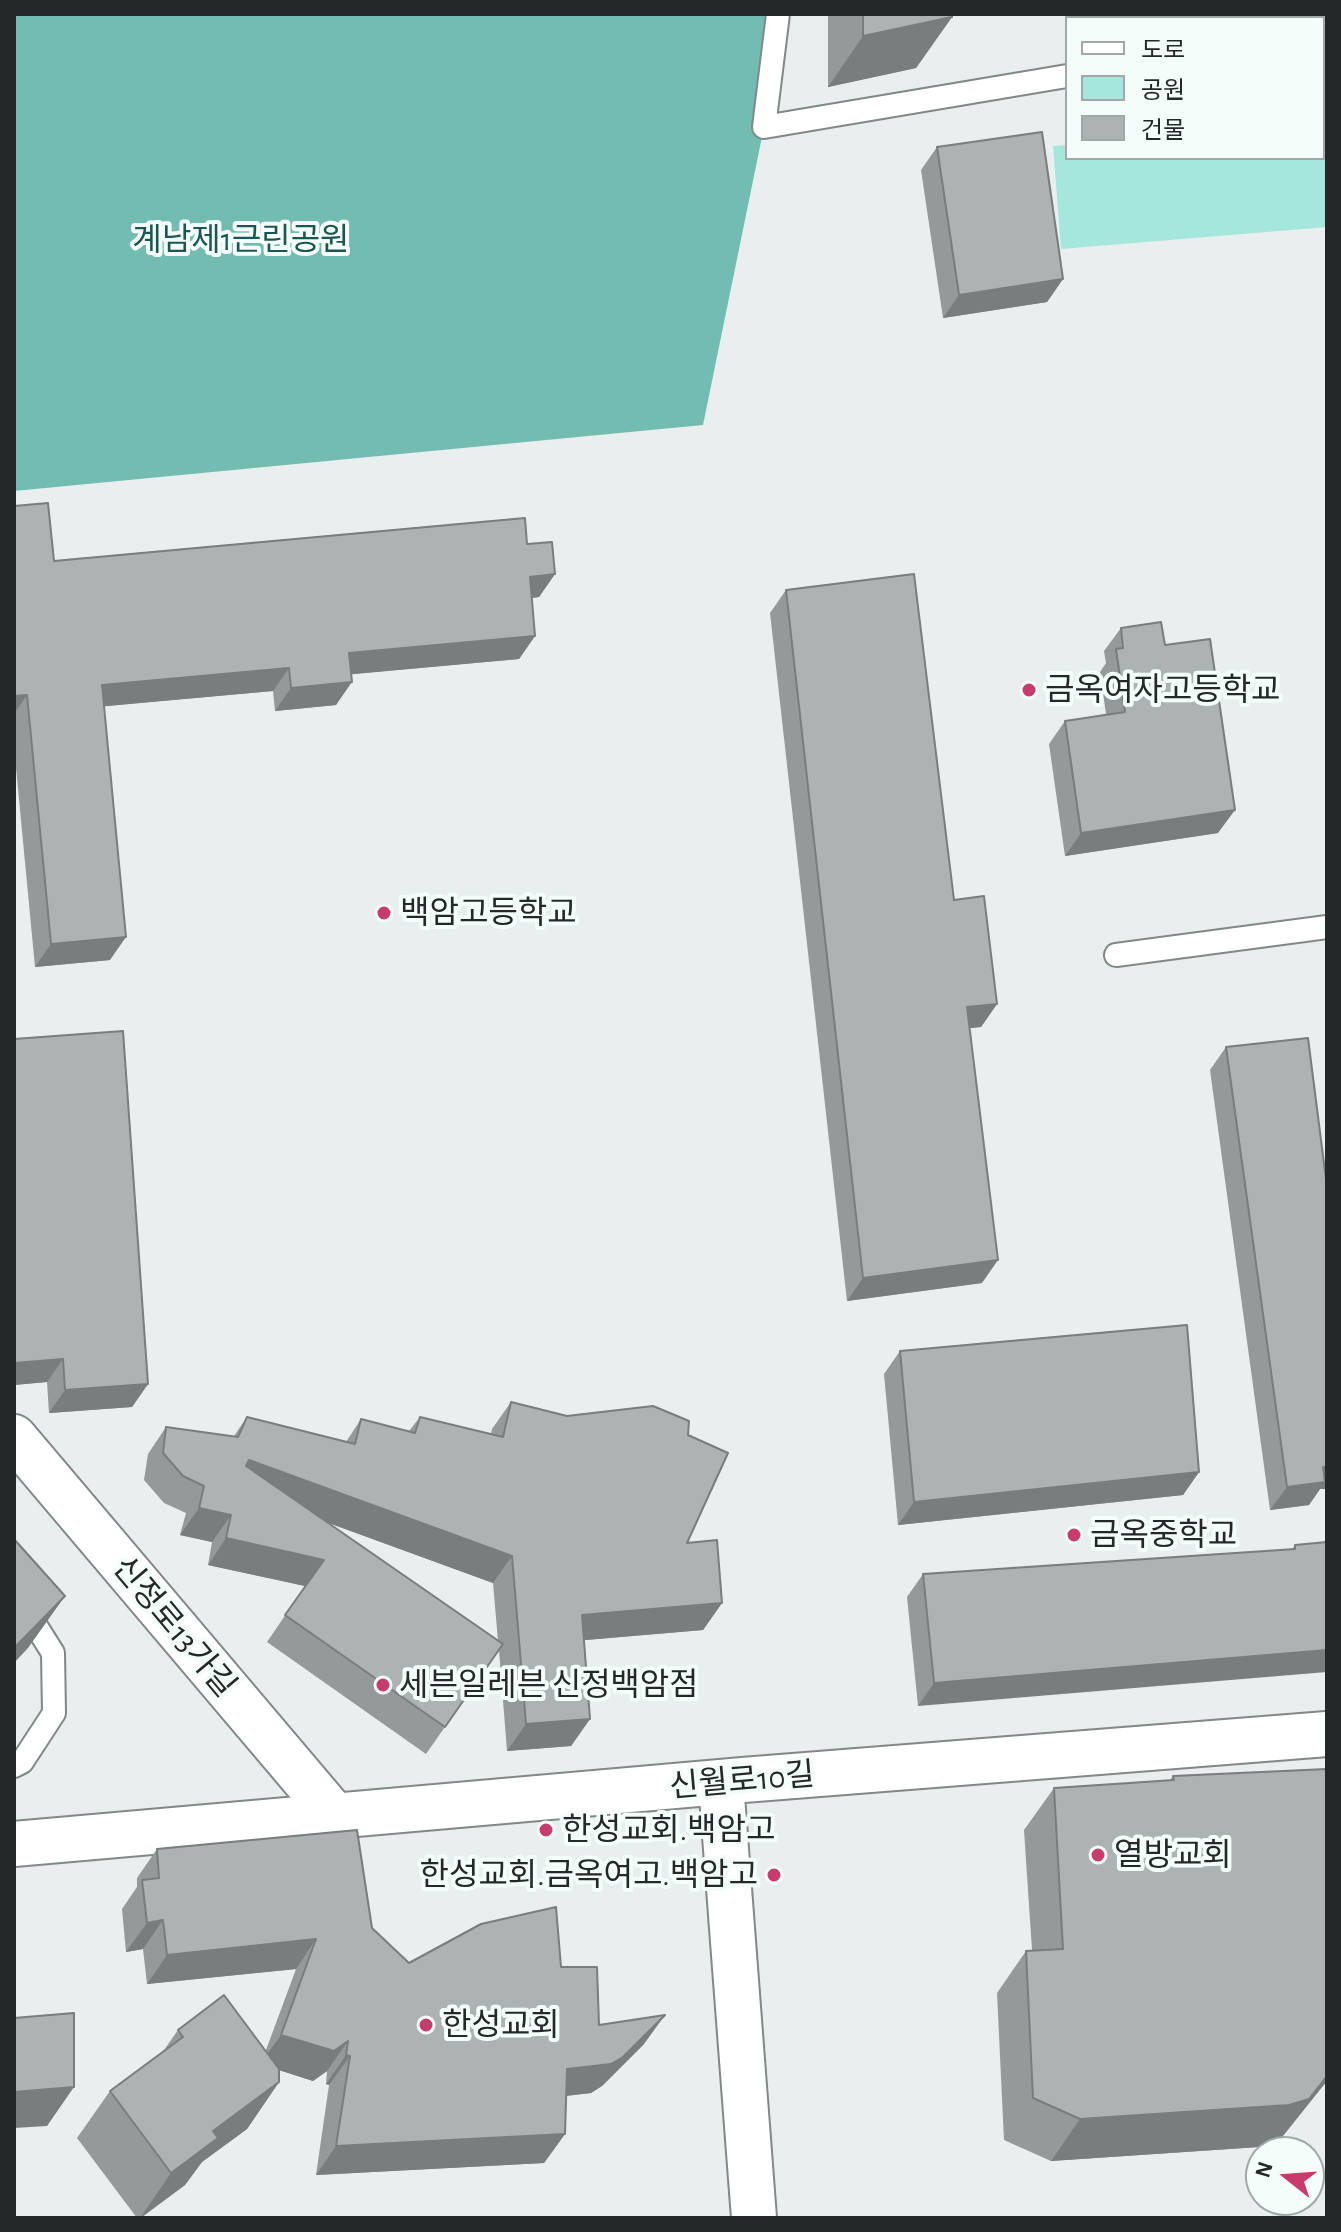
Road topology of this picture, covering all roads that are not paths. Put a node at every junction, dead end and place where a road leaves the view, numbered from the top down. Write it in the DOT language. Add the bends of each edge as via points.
graph roads {
  1 [pos="778,14"];
  2 [pos="1065,76"];
  3 [pos="1327,927"];
  4 [pos="1116,955"];
  5 [pos="14,1437"];
  6 [pos="14,1591"];
  7 [pos="1327,1734"];
  8 [pos="14,1766"];
  9 [pos="721,1783"];
  10 [pos="335,1816"];
  11 [pos="14,1844"];
  12 [pos="754,2218"];
  1 -- 2 [label="lane" via="764,127"];
  3 -- 4 [label="lane"];
  5 -- 10 [label="street, 신정로13가길"];
  6 -- 8 [label="lane" via="53,1653 54,1713"];
  7 -- 9 [label="street, 신월로10길"];
  9 -- 10 [label="street, 신월로10길"];
  9 -- 12 [label="street"];
  10 -- 11 [label="street, 신월로10길"];
}
